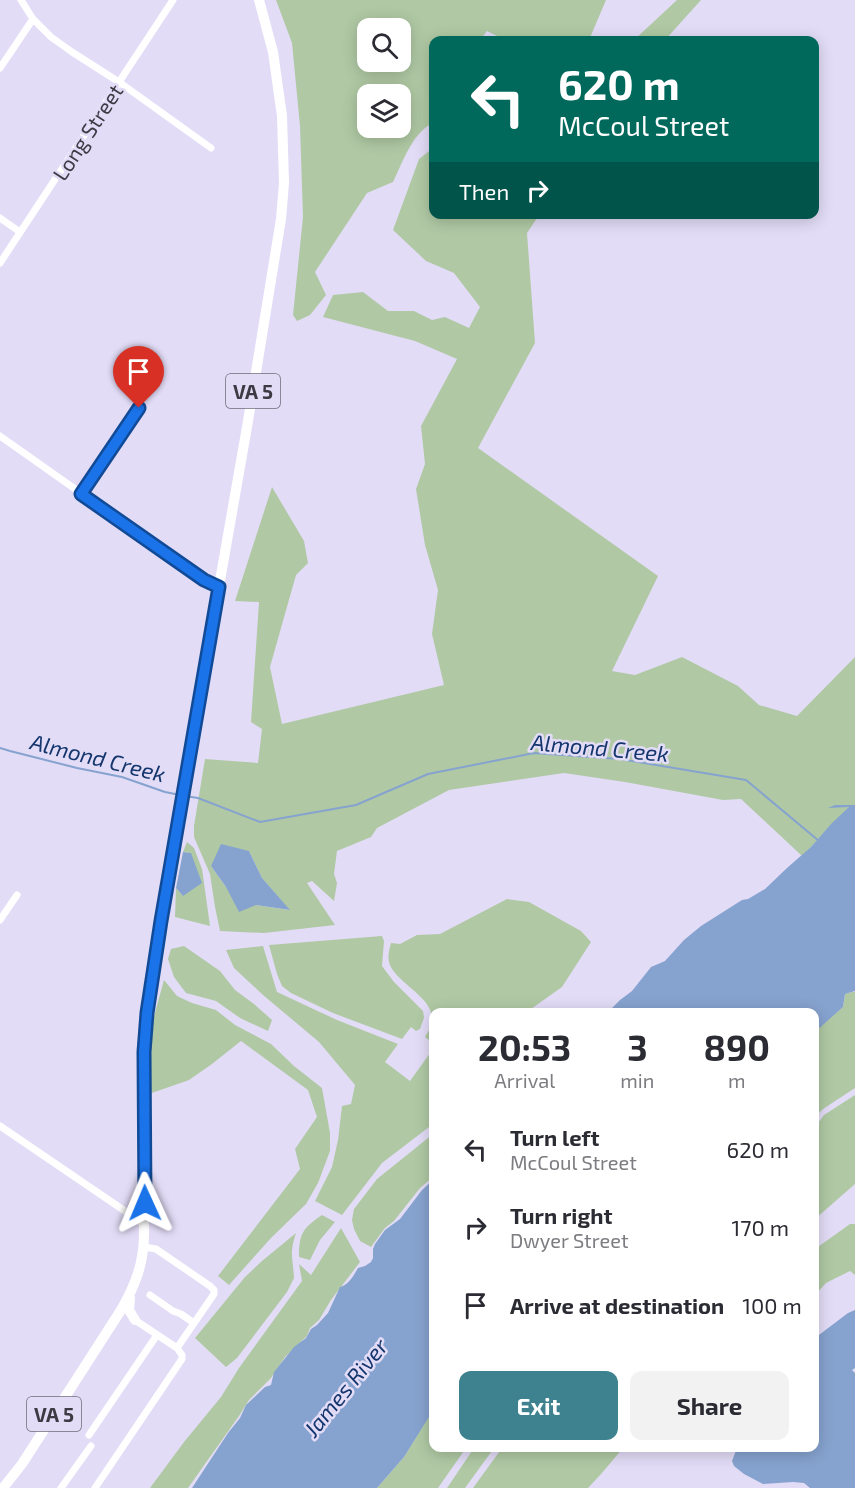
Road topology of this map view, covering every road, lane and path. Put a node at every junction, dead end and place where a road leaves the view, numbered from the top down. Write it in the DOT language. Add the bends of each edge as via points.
graph roads {
  1 [pos="21,0"];
  2 [pos="173,0"];
  3 [pos="260,0"];
  4 [pos="33,19"];
  5 [pos="0,68"];
  6 [pos="119,82"];
  7 [pos="211,148"];
  8 [pos="0,218"];
  9 [pos="20,232"];
  10 [pos="0,263"];
  11 [pos="139,408"];
  12 [pos="0,436"];
  13 [pos="81,494"];
  14 [pos="219,587"];
  15 [pos="18,895"];
  16 [pos="0,920"];
  17 [pos="0,1126"];
  18 [pos="144,1224"];
  19 [pos="144,1247"];
  20 [pos="131,1292"];
  21 [pos="150,1295"];
  22 [pos="135,1320"];
  23 [pos="194,1323"];
  24 [pos="112,1324"];
  25 [pos="157,1335"];
  26 [pos="177,1348"];
  27 [pos="89,1435"];
  28 [pos="91,1446"];
  29 [pos="3,1488"];
  30 [pos="62,1488"];
  31 [pos="95,1488"];
  1 -- 4 [label="street"];
  2 -- 6 [label="street, Long Street"];
  3 -- 14 [label="main road, VA 5" via="273,52 282,116 284,183 270,295"];
  4 -- 5 [label="street"];
  4 -- 6 [label="street" via="51,37"];
  6 -- 7 [label="street"];
  6 -- 9 [label="street, Long Street"];
  8 -- 9 [label="street"];
  9 -- 10 [label="street, Long Street"];
  11 -- 13 [label="street"];
  12 -- 13 [label="street"];
  13 -- 14 [label="street"];
  14 -- 18 [label="main road, VA 5" via="152,974 145,1038"];
  15 -- 16 [label="street"];
  17 -- 18 [label="street"];
  18 -- 19 [label="main road, VA 5"];
  19 -- 20 [label="main road, VA 5"];
  19 -- 23 [label="street" via="156,1249 214,1288"];
  20 -- 22 [label="main road" via="129,1306"];
  20 -- 24 [label="main road, VA 5"];
  21 -- 23 [label="street"];
  22 -- 24 [label="main road"];
  22 -- 25 [label="street"];
  23 -- 26 [label="street"];
  24 -- 29 [label="main road, VA 5"];
  25 -- 26 [label="street"];
  25 -- 27 [label="street"];
  26 -- 31 [label="street" via="182,1362"];
  28 -- 30 [label="street"];
}
